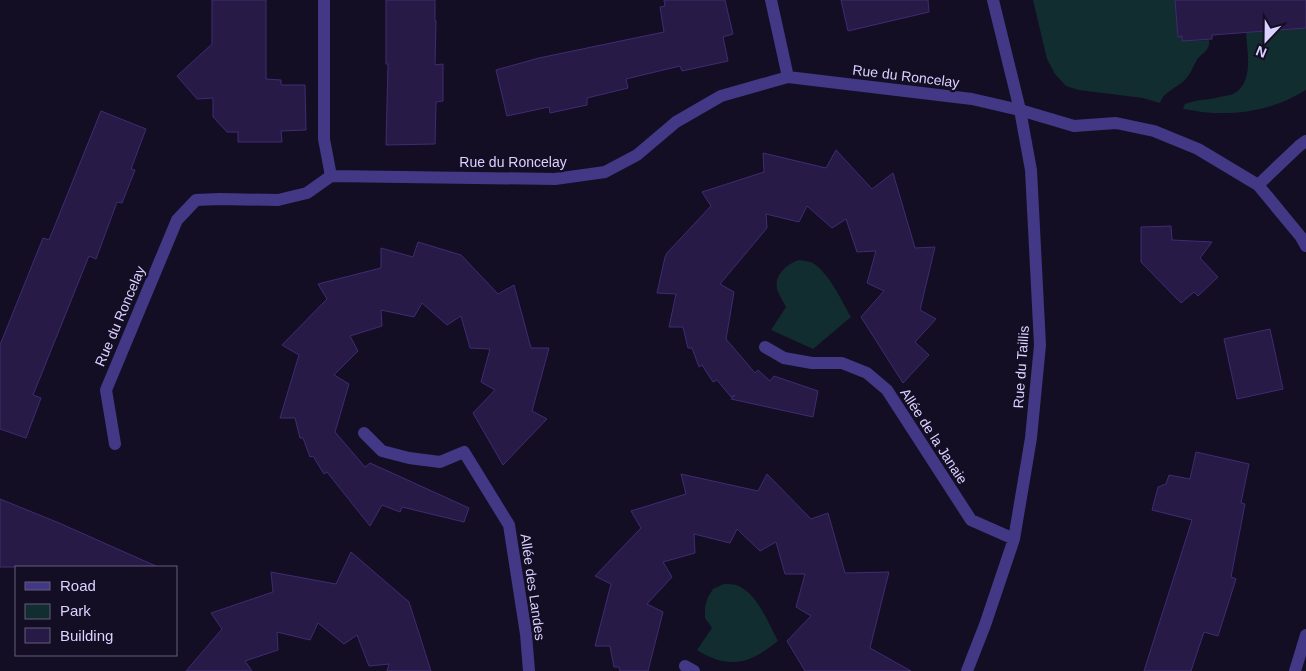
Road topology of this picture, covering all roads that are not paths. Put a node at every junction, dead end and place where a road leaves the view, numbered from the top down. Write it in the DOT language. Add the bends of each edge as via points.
graph roads {
  1 [pos="324,0"];
  2 [pos="771,0"];
  3 [pos="993,0"];
  4 [pos="788,78"];
  5 [pos="1020,110"];
  6 [pos="1306,141"];
  7 [pos="331,176"];
  8 [pos="1258,185"];
  9 [pos="1306,246"];
  10 [pos="765,347"];
  11 [pos="364,433"];
  12 [pos="115,444"];
  13 [pos="1014,539"];
  14 [pos="1306,635"];
  15 [pos="529,671"];
  16 [pos="967,671"];
  17 [pos="1295,671"];
  1 -- 7 [label="street" via="324,139"];
  2 -- 4 [label="street"];
  3 -- 5 [label="street, Rue du Taillis"];
  4 -- 5 [label="street, Rue du Roncelay" via="972,99"];
  4 -- 7 [label="street, Rue du Roncelay" via="722,96 676,122 637,155 606,172 554,179"];
  5 -- 8 [label="street, Rue du Roncelay" via="1074,126 1116,123 1154,131 1198,149"];
  5 -- 13 [label="street, Rue du Taillis" via="1031,170 1040,345 1031,438"];
  6 -- 8 [label="street"];
  7 -- 12 [label="street, Rue du Roncelay" via="307,193 278,200 196,200 176,220 106,390"];
  8 -- 9 [label="street, Rue du Roncelay"];
  10 -- 13 [label="street, Allée de la Janaie" via="784,358 812,363 842,363 867,373 887,390 971,520"];
  11 -- 15 [label="street, Allée des Landes" via="382,451 409,458 440,462 464,452 509,525"];
  13 -- 16 [label="street, Rue du Taillis"];
  14 -- 17 [label="street"];
}
